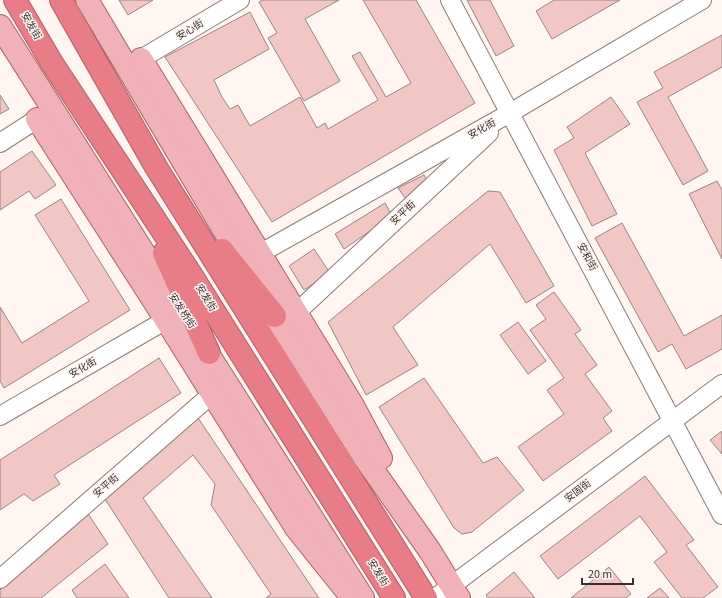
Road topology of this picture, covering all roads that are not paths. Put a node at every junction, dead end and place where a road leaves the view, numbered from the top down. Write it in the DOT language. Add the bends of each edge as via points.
graph roads {
  1 [pos="16,0"];
  2 [pos="61,0"];
  3 [pos="87,0"];
  4 [pos="240,0"];
  5 [pos="450,0"];
  6 [pos="702,0"];
  7 [pos="0,26"];
  8 [pos="141,59"];
  9 [pos="510,113"];
  10 [pos="37,119"];
  11 [pos="0,143"];
  12 [pos="156,167"];
  13 [pos="134,186"];
  14 [pos="259,254"];
  15 [pos="285,315"];
  16 [pos="166,320"];
  17 [pos="209,353"];
  18 [pos="722,384"];
  19 [pos="212,394"];
  20 [pos="0,416"];
  21 [pos="673,420"];
  22 [pos="722,515"];
  23 [pos="0,578"];
  24 [pos="448,594"];
  25 [pos="353,598"];
  26 [pos="363,598"];
  27 [pos="394,598"];
  28 [pos="426,598"];
  1 -- 13 [label="highway, 安发街" via="52,63"];
  2 -- 12 [label="highway"];
  3 -- 15 [label="main road"];
  4 -- 8 [label="street, 安心街"];
  5 -- 9 [label="street, 安和街"];
  6 -- 9 [label="street, 安化街"];
  7 -- 17 [label="main road, 安发桥街"];
  8 -- 14 [label="main road"];
  9 -- 14 [label="street, 安化街"];
  9 -- 15 [label="street, 安平街"];
  9 -- 21 [label="street, 安和街"];
  10 -- 11 [label="street"];
  10 -- 16 [label="main road"];
  12 -- 15 [label="highway"];
  12 -- 28 [label="highway"];
  13 -- 17 [label="highway"];
  13 -- 27 [label="highway, 安发街"];
  14 -- 15 [label="main road"];
  15 -- 24 [label="main road" via="366,460 430,551"];
  16 -- 19 [label="main road"];
  16 -- 20 [label="street, 安化街"];
  17 -- 26 [label="main road, 安发桥街"];
  18 -- 21 [label="street, 安固街"];
  19 -- 23 [label="street, 安平街"];
  19 -- 25 [label="main road" via="296,528 330,573"];
  21 -- 22 [label="street, 安和街"];
  21 -- 24 [label="street, 安固街"];
}
